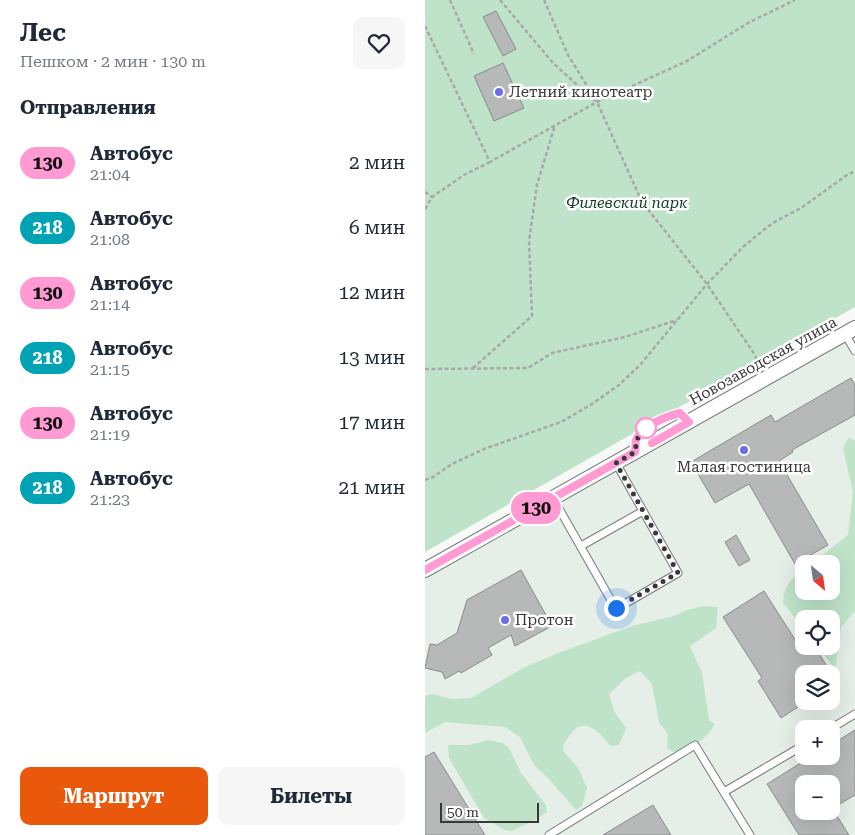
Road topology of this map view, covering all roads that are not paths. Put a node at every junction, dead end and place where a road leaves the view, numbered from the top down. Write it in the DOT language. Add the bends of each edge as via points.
graph roads {
  1 [pos="850,331"];
  2 [pos="855,351"];
  3 [pos="616,463"];
  4 [pos="553,498"];
  5 [pos="643,511"];
  6 [pos="581,546"];
  7 [pos="425,570"];
  8 [pos="855,714"];
  9 [pos="840,723"];
  10 [pos="795,750"];
  11 [pos="724,792"];
  12 [pos="549,835"];
  13 [pos="750,835"];
  1 -- 2 [label="lane"];
  1 -- 3 [label="street, Новозаводская улица"];
  3 -- 4 [label="street, Новозаводская улица"];
  3 -- 5 [label="lane"];
  4 -- 6 [label="lane"];
  4 -- 7 [label="street, Новозаводская улица"];
  5 -- 6 [label="lane"];
  5 -- 6 [label="lane" via="678,573 616,608"];
  8 -- 9 [label="lane"];
  10 -- 11 [label="lane"];
  11 -- 12 [label="lane" via="695,745"];
  11 -- 13 [label="lane"];
}
